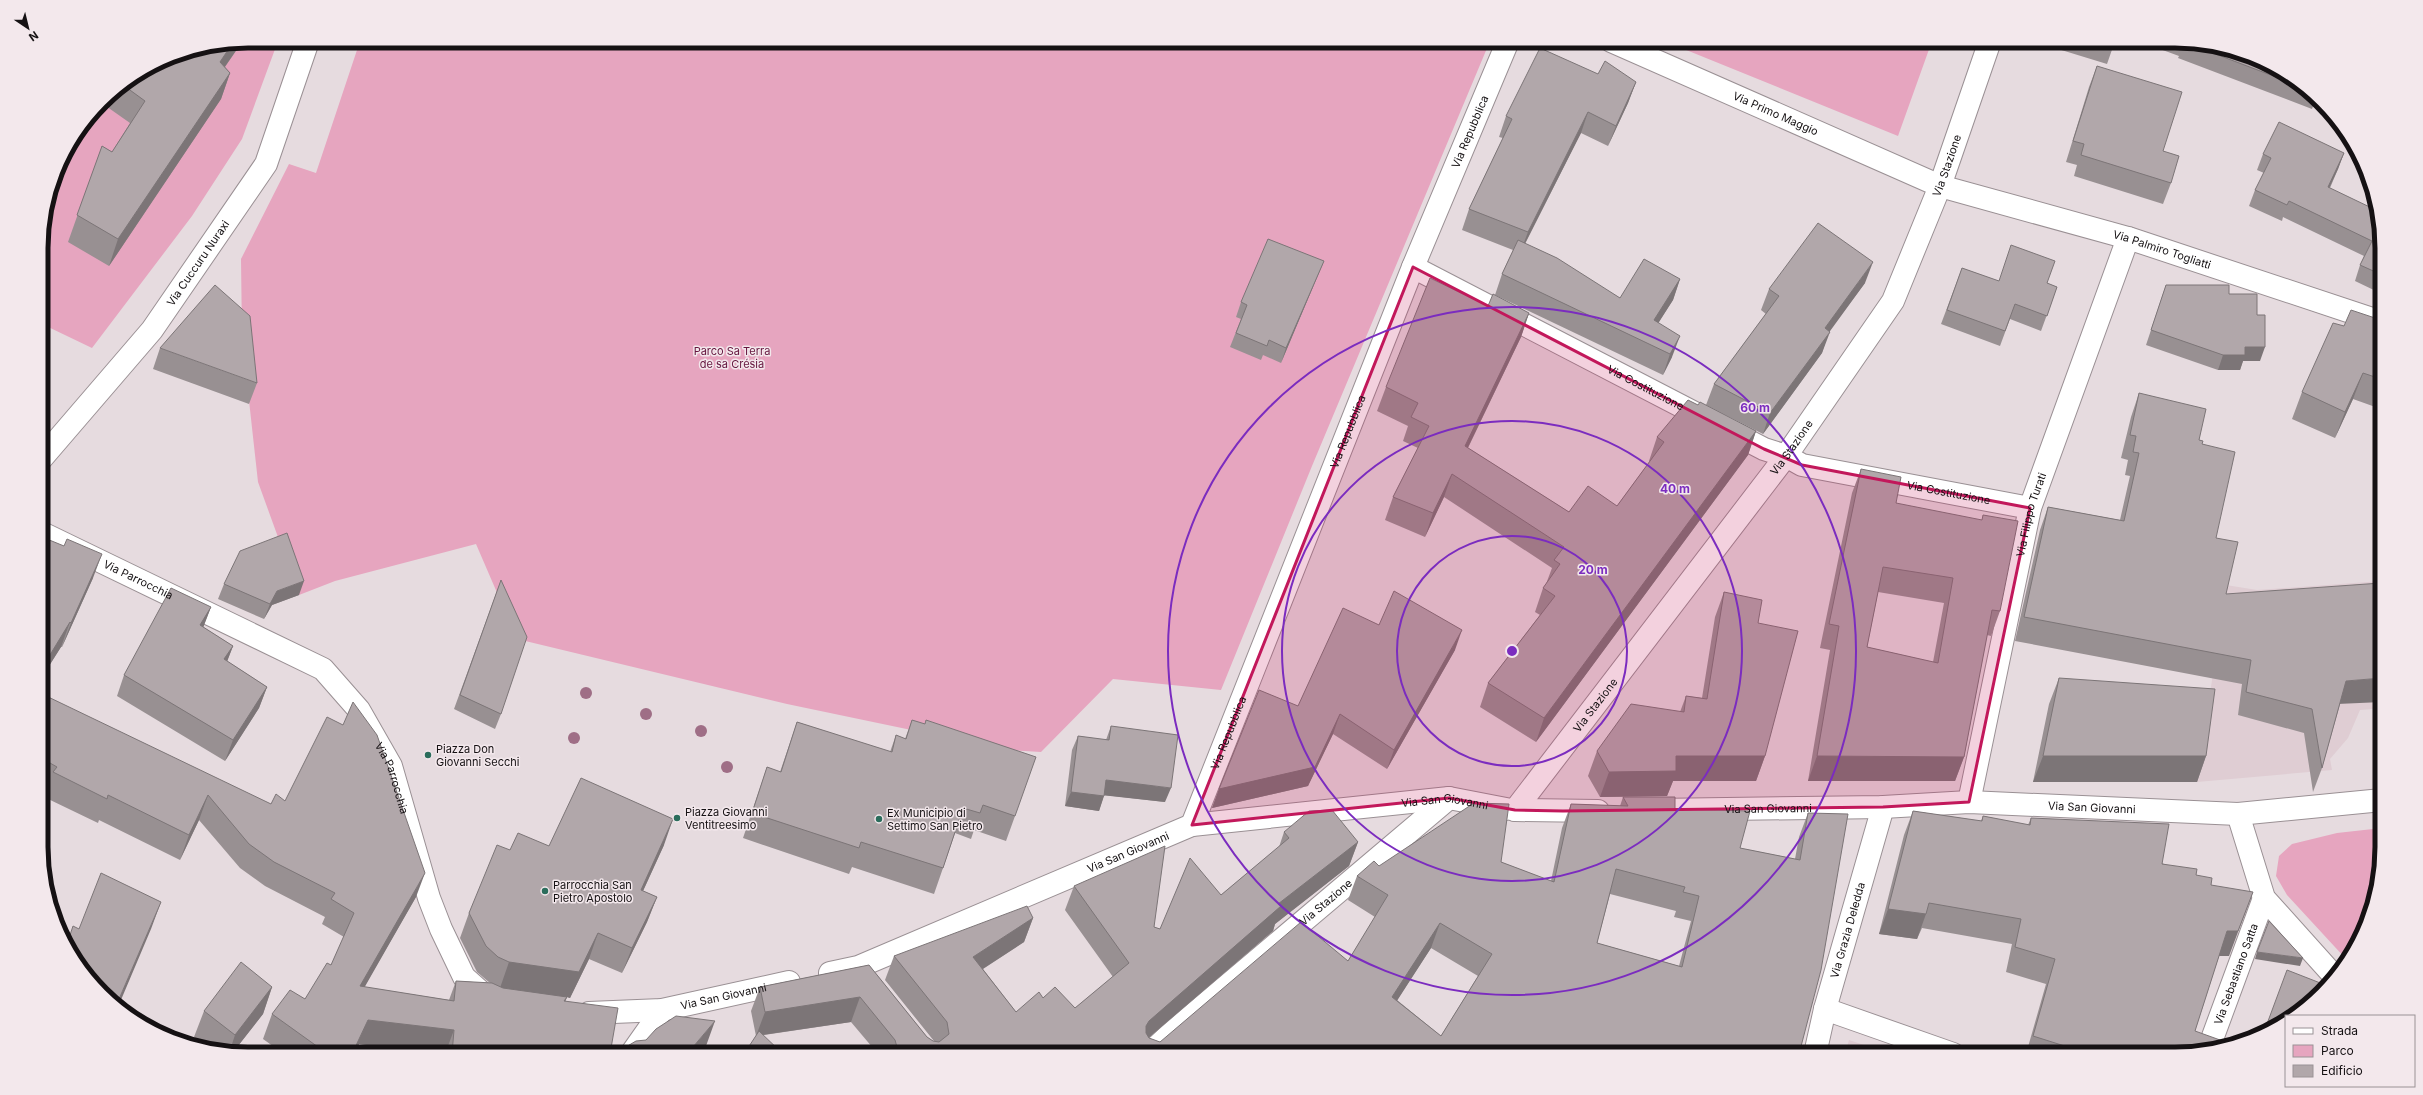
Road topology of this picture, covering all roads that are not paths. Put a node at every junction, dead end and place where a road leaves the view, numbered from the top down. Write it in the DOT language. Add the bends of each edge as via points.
graph roads {
  1 [pos="306,48"];
  2 [pos="1505,48"];
  3 [pos="1627,48"];
  4 [pos="1988,48"];
  5 [pos="1940,186"];
  6 [pos="2128,238"];
  7 [pos="1413,267"];
  8 [pos="2375,320"];
  9 [pos="48,451"];
  10 [pos="1786,456"];
  11 [pos="2030,508"];
  12 [pos="48,536"];
  13 [pos="1449,798"];
  14 [pos="2375,801"];
  15 [pos="1968,802"];
  16 [pos="1883,807"];
  17 [pos="1515,810"];
  18 [pos="2238,814"];
  19 [pos="1192,825"];
  20 [pos="2264,898"];
  21 [pos="858,967"];
  22 [pos="2331,972"];
  23 [pos="871,984"];
  24 [pos="512,1002"];
  25 [pos="1825,1009"];
  26 [pos="565,1010"];
  27 [pos="662,1010"];
  28 [pos="2210,1044"];
  29 [pos="636,1047"];
  30 [pos="1156,1047"];
  31 [pos="1817,1047"];
  32 [pos="1933,1047"];
  1 -- 9 [label="street, Via Cuccuru Nuraxi" via="266,164 152,330"];
  2 -- 7 [label="street, Via Repubblica"];
  3 -- 5 [label="street, Via Primo Maggio"];
  4 -- 5 [label="street, Via Stazione"];
  5 -- 6 [label="street, Via Palmiro Togliatti"];
  5 -- 10 [label="street, Via Stazione" via="1893,301"];
  6 -- 8 [label="street, Via Palmiro Togliatti"];
  6 -- 11 [label="street, Via Filippo Turati"];
  7 -- 10 [label="street, Via Costituzione" via="1764,449"];
  7 -- 19 [label="street, Via Repubblica"];
  10 -- 11 [label="street, Via Costituzione" via="1802,465"];
  10 -- 17 [label="street, Via Stazione"];
  11 -- 15 [label="street, Via Filippo Turati"];
  12 -- 24 [label="street, Via Parrocchia" via="323,669 359,710 391,766 432,909 464,977 482,993 496,1000"];
  13 -- 17 [label="street, Via San Giovanni"];
  13 -- 19 [label="street, Via San Giovanni"];
  13 -- 30 [label="street, Via Stazione"];
  14 -- 18 [label="street, Via San Giovanni"];
  15 -- 16 [label="street, Via San Giovanni"];
  15 -- 18 [label="street, Via San Giovanni"];
  16 -- 17 [label="street, Via San Giovanni"];
  16 -- 25 [label="street, Via Grazia Deledda"];
  18 -- 20 [label="street"];
  19 -- 21 [label="street, Via San Giovanni"];
  20 -- 22 [label="street"];
  20 -- 28 [label="street, Via Sebastiano Satta"];
  21 -- 23 [label="street"];
  21 -- 27 [label="street, Via San Giovanni"];
  25 -- 31 [label="street, Via Grazia Deledda"];
  25 -- 32 [label="street"];
  26 -- 27 [label="street" via="596,1014"];
  27 -- 29 [label="street"];
}
